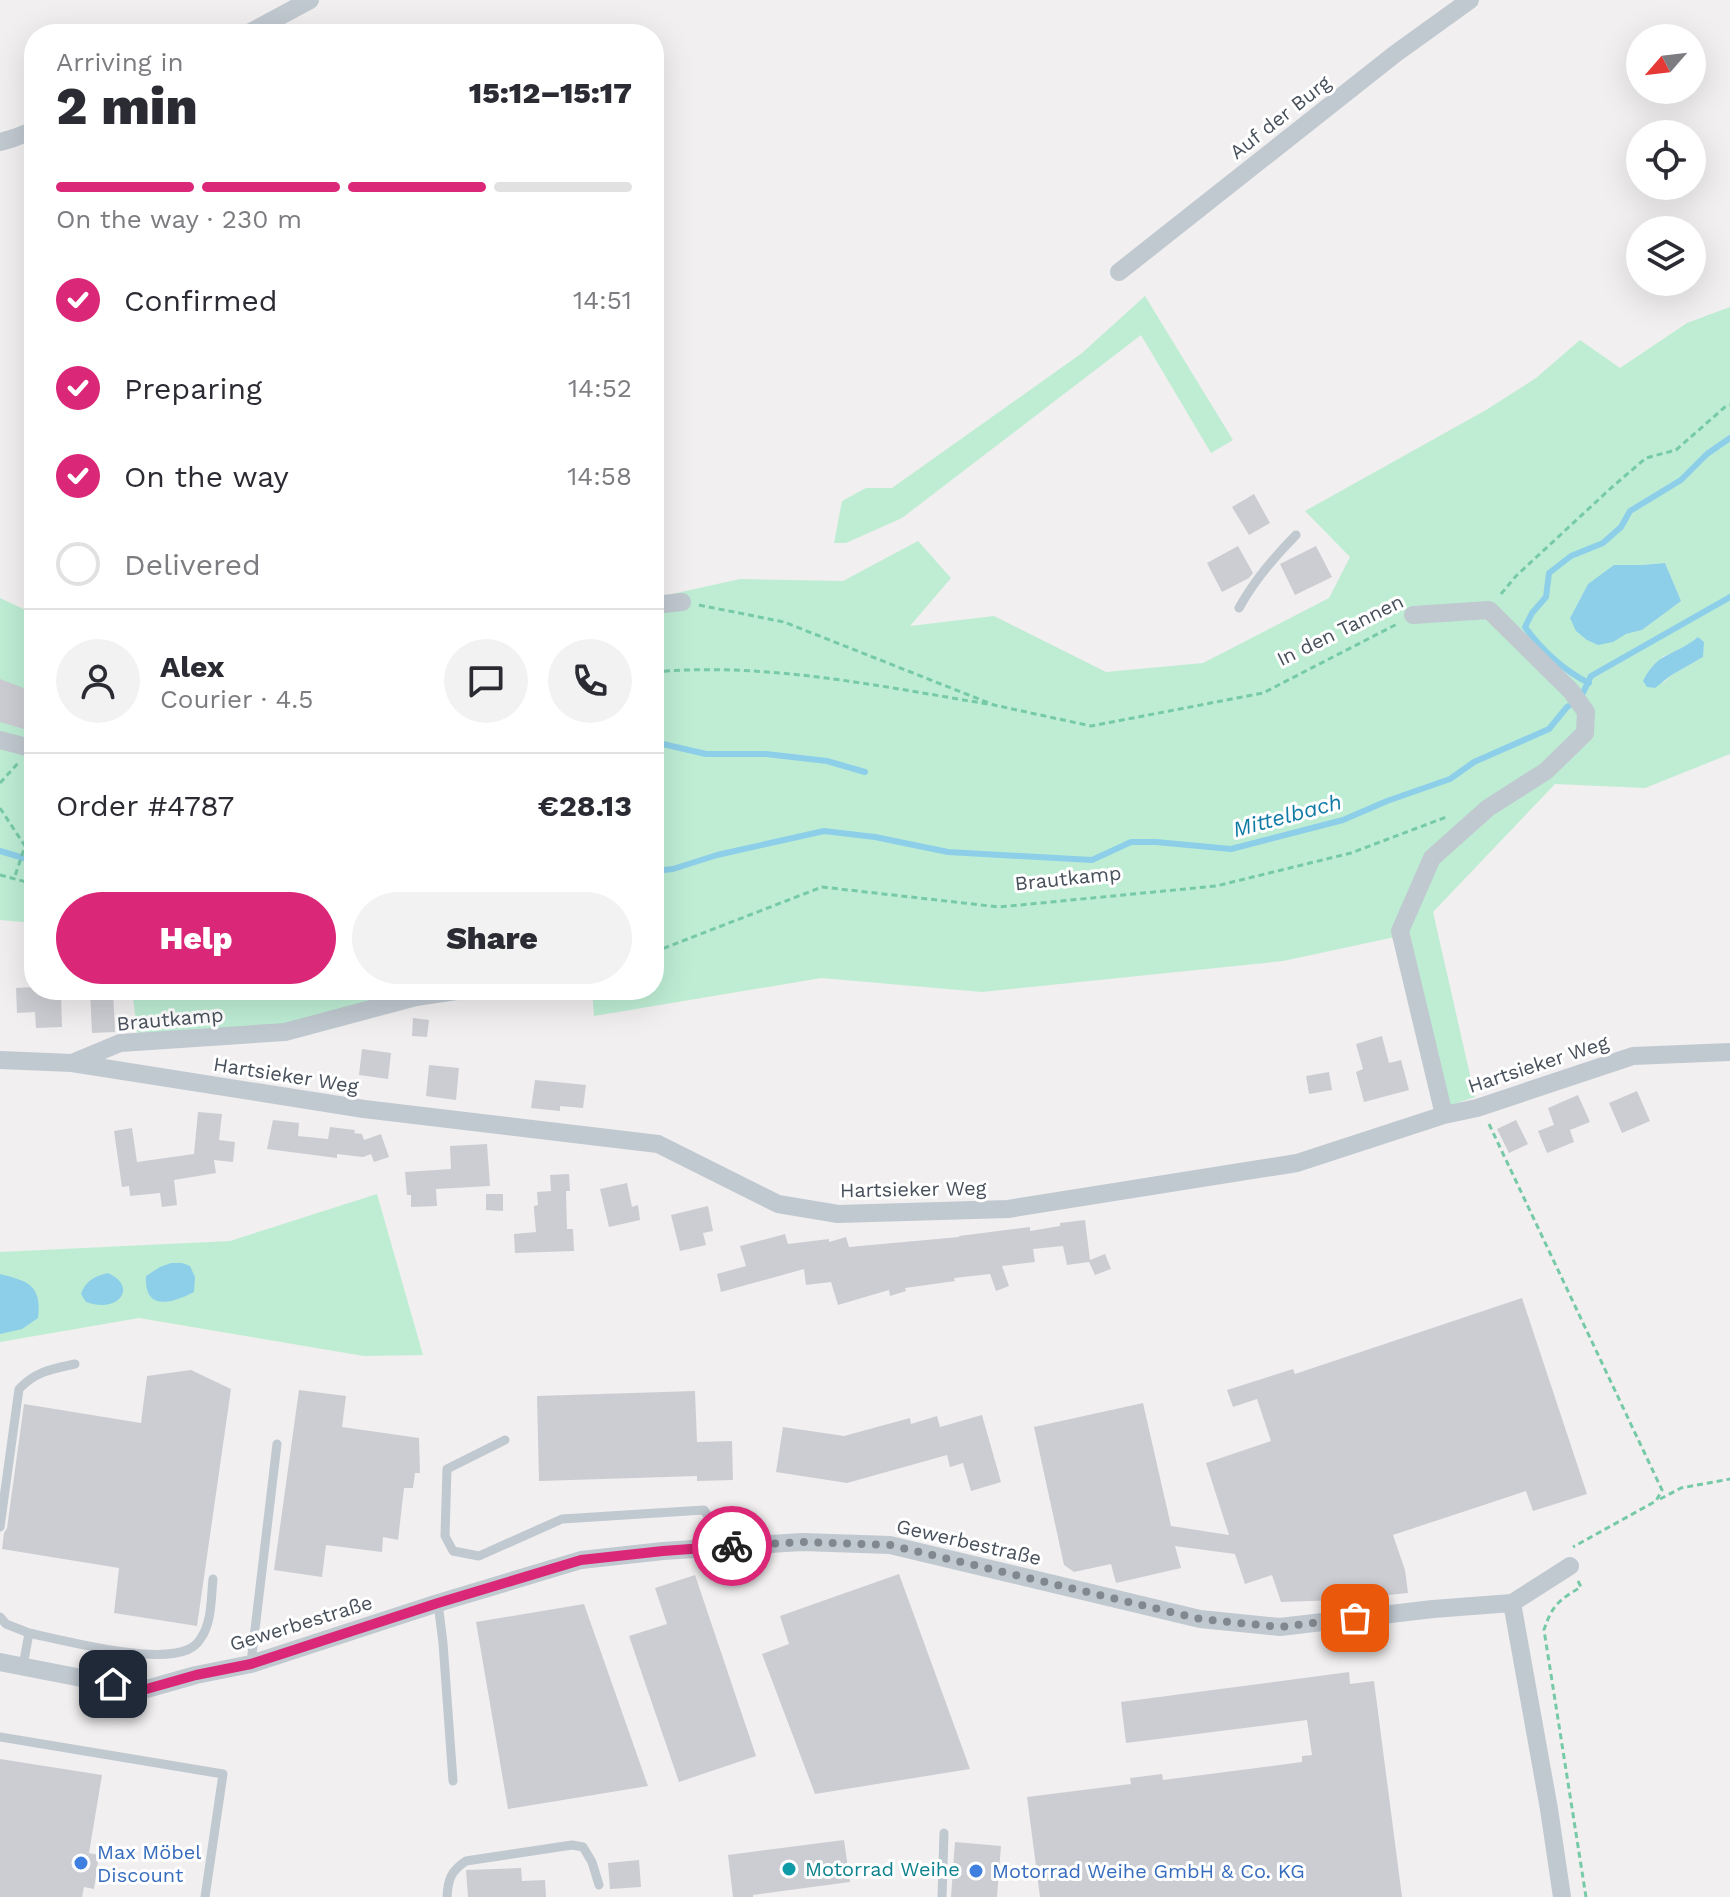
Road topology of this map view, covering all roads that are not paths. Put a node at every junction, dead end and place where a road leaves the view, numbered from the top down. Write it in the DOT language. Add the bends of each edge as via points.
graph roads {
  1 [pos="310,0"];
  2 [pos="1470,0"];
  3 [pos="268,24"];
  4 [pos="24,134"];
  5 [pos="0,142"];
  6 [pos="1119,272"];
  7 [pos="1296,535"];
  8 [pos="682,602"];
  9 [pos="664,604"];
  10 [pos="1239,608"];
  11 [pos="1413,615"];
  12 [pos="0,740"];
  13 [pos="24,750"];
  14 [pos="405,1000"];
  15 [pos="1730,1052"];
  16 [pos="0,1060"];
  17 [pos="72,1063"];
  18 [pos="1444,1115"];
  19 [pos="75,1364"];
  20 [pos="505,1440"];
  21 [pos="277,1444"];
  22 [pos="0,1527"];
  23 [pos="717,1547"];
  24 [pos="1570,1566"];
  25 [pos="213,1579"];
  26 [pos="438,1603"];
  27 [pos="1512,1603"];
  28 [pos="0,1617"];
  29 [pos="29,1633"];
  30 [pos="0,1662"];
  31 [pos="251,1664"];
  32 [pos="23,1666"];
  33 [pos="0,1737"];
  34 [pos="453,1781"];
  35 [pos="944,1833"];
  36 [pos="599,1885"];
  37 [pos="205,1897"];
  38 [pos="447,1897"];
  39 [pos="942,1897"];
  40 [pos="1562,1897"];
  1 -- 3 [label="street"];
  2 -- 6 [label="street, Auf der Burg"];
  4 -- 5 [label="street"];
  7 -- 10 [label="lane"];
  8 -- 9 [label="street"];
  11 -- 18 [label="street, In den Tannen" via="1489,610 1586,712 1585,733 1546,771 1488,808 1432,858 1400,931"];
  12 -- 13 [label="street"];
  14 -- 17 [label="street, Brautkamp" via="285,1032 120,1043"];
  15 -- 18 [label="street, Hartsieker Weg" via="1633,1056"];
  16 -- 17 [label="street, Hartsieker Weg"];
  17 -- 18 [label="street, Hartsieker Weg" via="364,1109 658,1144 778,1204 838,1214 1008,1209 1297,1163"];
  19 -- 22 [label="lane" via="30,1378 19,1389"];
  20 -- 23 [label="lane" via="447,1469 445,1536 453,1551 479,1556 562,1519 704,1510 716,1528"];
  21 -- 31 [label="lane"];
  23 -- 26 [label="street, Gewerbestraße" via="581,1560"];
  23 -- 27 [label="street, Gewerbestraße" via="802,1542 890,1545 1200,1619 1280,1627"];
  24 -- 27 [label="street, Gewerbestraße"];
  25 -- 29 [label="lane" via="207,1628 188,1650 125,1651"];
  26 -- 31 [label="street, Gewerbestraße"];
  26 -- 34 [label="lane"];
  27 -- 40 [label="street"];
  28 -- 29 [label="lane"];
  29 -- 32 [label="lane"];
  30 -- 32 [label="street, Gewerbestraße"];
  31 -- 32 [label="street, Gewerbestraße" via="143,1690"];
  33 -- 37 [label="lane" via="223,1774"];
  35 -- 39 [label="lane"];
  36 -- 38 [label="lane" via="583,1847 572,1845 466,1861 454,1869"];
}
